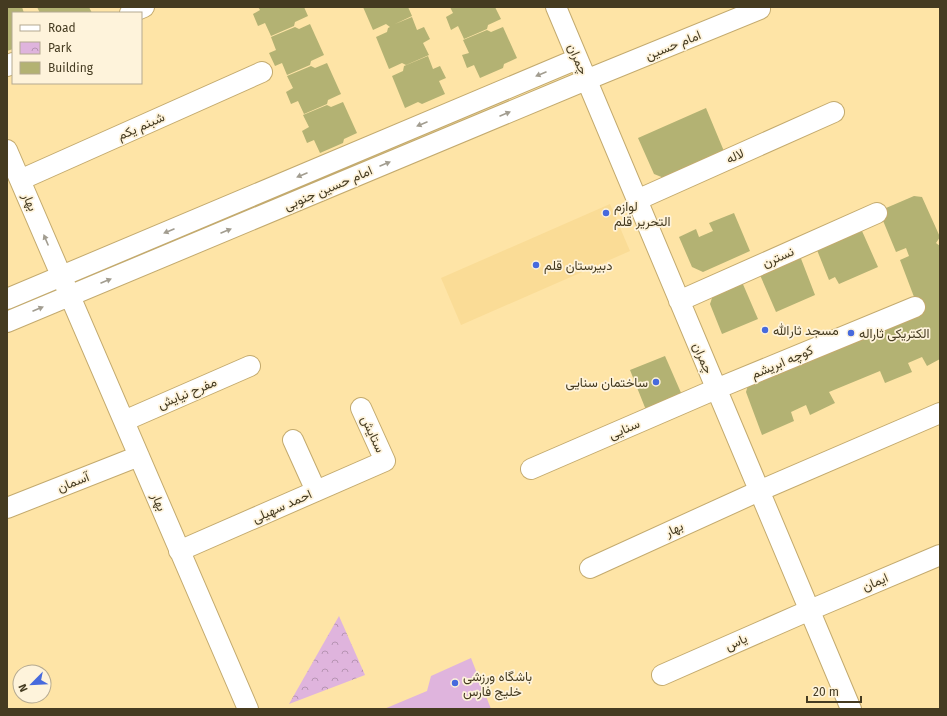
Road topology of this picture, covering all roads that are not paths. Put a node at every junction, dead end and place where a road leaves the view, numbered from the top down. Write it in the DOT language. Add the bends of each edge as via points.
graph roads {
  1 [pos="144,7"];
  2 [pos="556,7"];
  3 [pos="760,9"];
  4 [pos="132,12"];
  5 [pos="577,59"];
  6 [pos="262,72"];
  7 [pos="586,80"];
  8 [pos="834,112"];
  9 [pos="7,150"];
  10 [pos="20,180"];
  11 [pos="637,200"];
  12 [pos="877,213"];
  13 [pos="62,276"];
  14 [pos="70,296"];
  15 [pos="7,299"];
  16 [pos="679,301"];
  17 [pos="915,307"];
  18 [pos="7,322"];
  19 [pos="250,366"];
  20 [pos="716,389"];
  21 [pos="361,408"];
  22 [pos="940,413"];
  23 [pos="124,421"];
  24 [pos="293,440"];
  25 [pos="139,456"];
  26 [pos="385,461"];
  27 [pos="531,469"];
  28 [pos="759,490"];
  29 [pos="316,491"];
  30 [pos="7,508"];
  31 [pos="180,550"];
  32 [pos="940,555"];
  33 [pos="590,568"];
  34 [pos="810,610"];
  35 [pos="662,675"];
  36 [pos="248,709"];
  37 [pos="851,709"];
  1 -- 4 [label="street"];
  2 -- 5 [label="street, چمران"];
  3 -- 7 [label="street, امام حسین"];
  5 -- 7 [label="street, چمران"];
  5 -- 13 [label="street, امام حسین جنوبی, one-way"];
  6 -- 10 [label="street, شبنم یکم"];
  7 -- 11 [label="street, چمران"];
  14 -- 7 [label="street, امام حسین جنوبی, one-way"];
  8 -- 11 [label="street, لاله"];
  9 -- 10 [label="street, بهار"];
  13 -- 10 [label="street, بهار, one-way"];
  11 -- 16 [label="street, چمران"];
  12 -- 16 [label="street, نسترن"];
  13 -- 14 [label="street, بهار"];
  13 -- 15 [label="street"];
  18 -- 14 [label="street, one-way"];
  14 -- 23 [label="street, بهار"];
  16 -- 20 [label="street, چمران"];
  17 -- 20 [label="street, کوچه ابریشم"];
  19 -- 23 [label="street, مفرح نیایش"];
  20 -- 27 [label="street, سنایی"];
  20 -- 28 [label="street, چمران"];
  21 -- 26 [label="street, ستایش"];
  22 -- 28 [label="street, بهار"];
  23 -- 25 [label="street, بهار"];
  24 -- 29 [label="street"];
  25 -- 30 [label="street, آسمان"];
  25 -- 31 [label="street, بهار"];
  26 -- 29 [label="street, احمد سهیلی"];
  28 -- 33 [label="street, بهار"];
  28 -- 34 [label="street, چمران"];
  29 -- 31 [label="street, احمد سهیلی"];
  31 -- 36 [label="street, بهار"];
  32 -- 34 [label="street, ایمان"];
  34 -- 35 [label="street, یاس"];
  34 -- 37 [label="street, چمران"];
}
